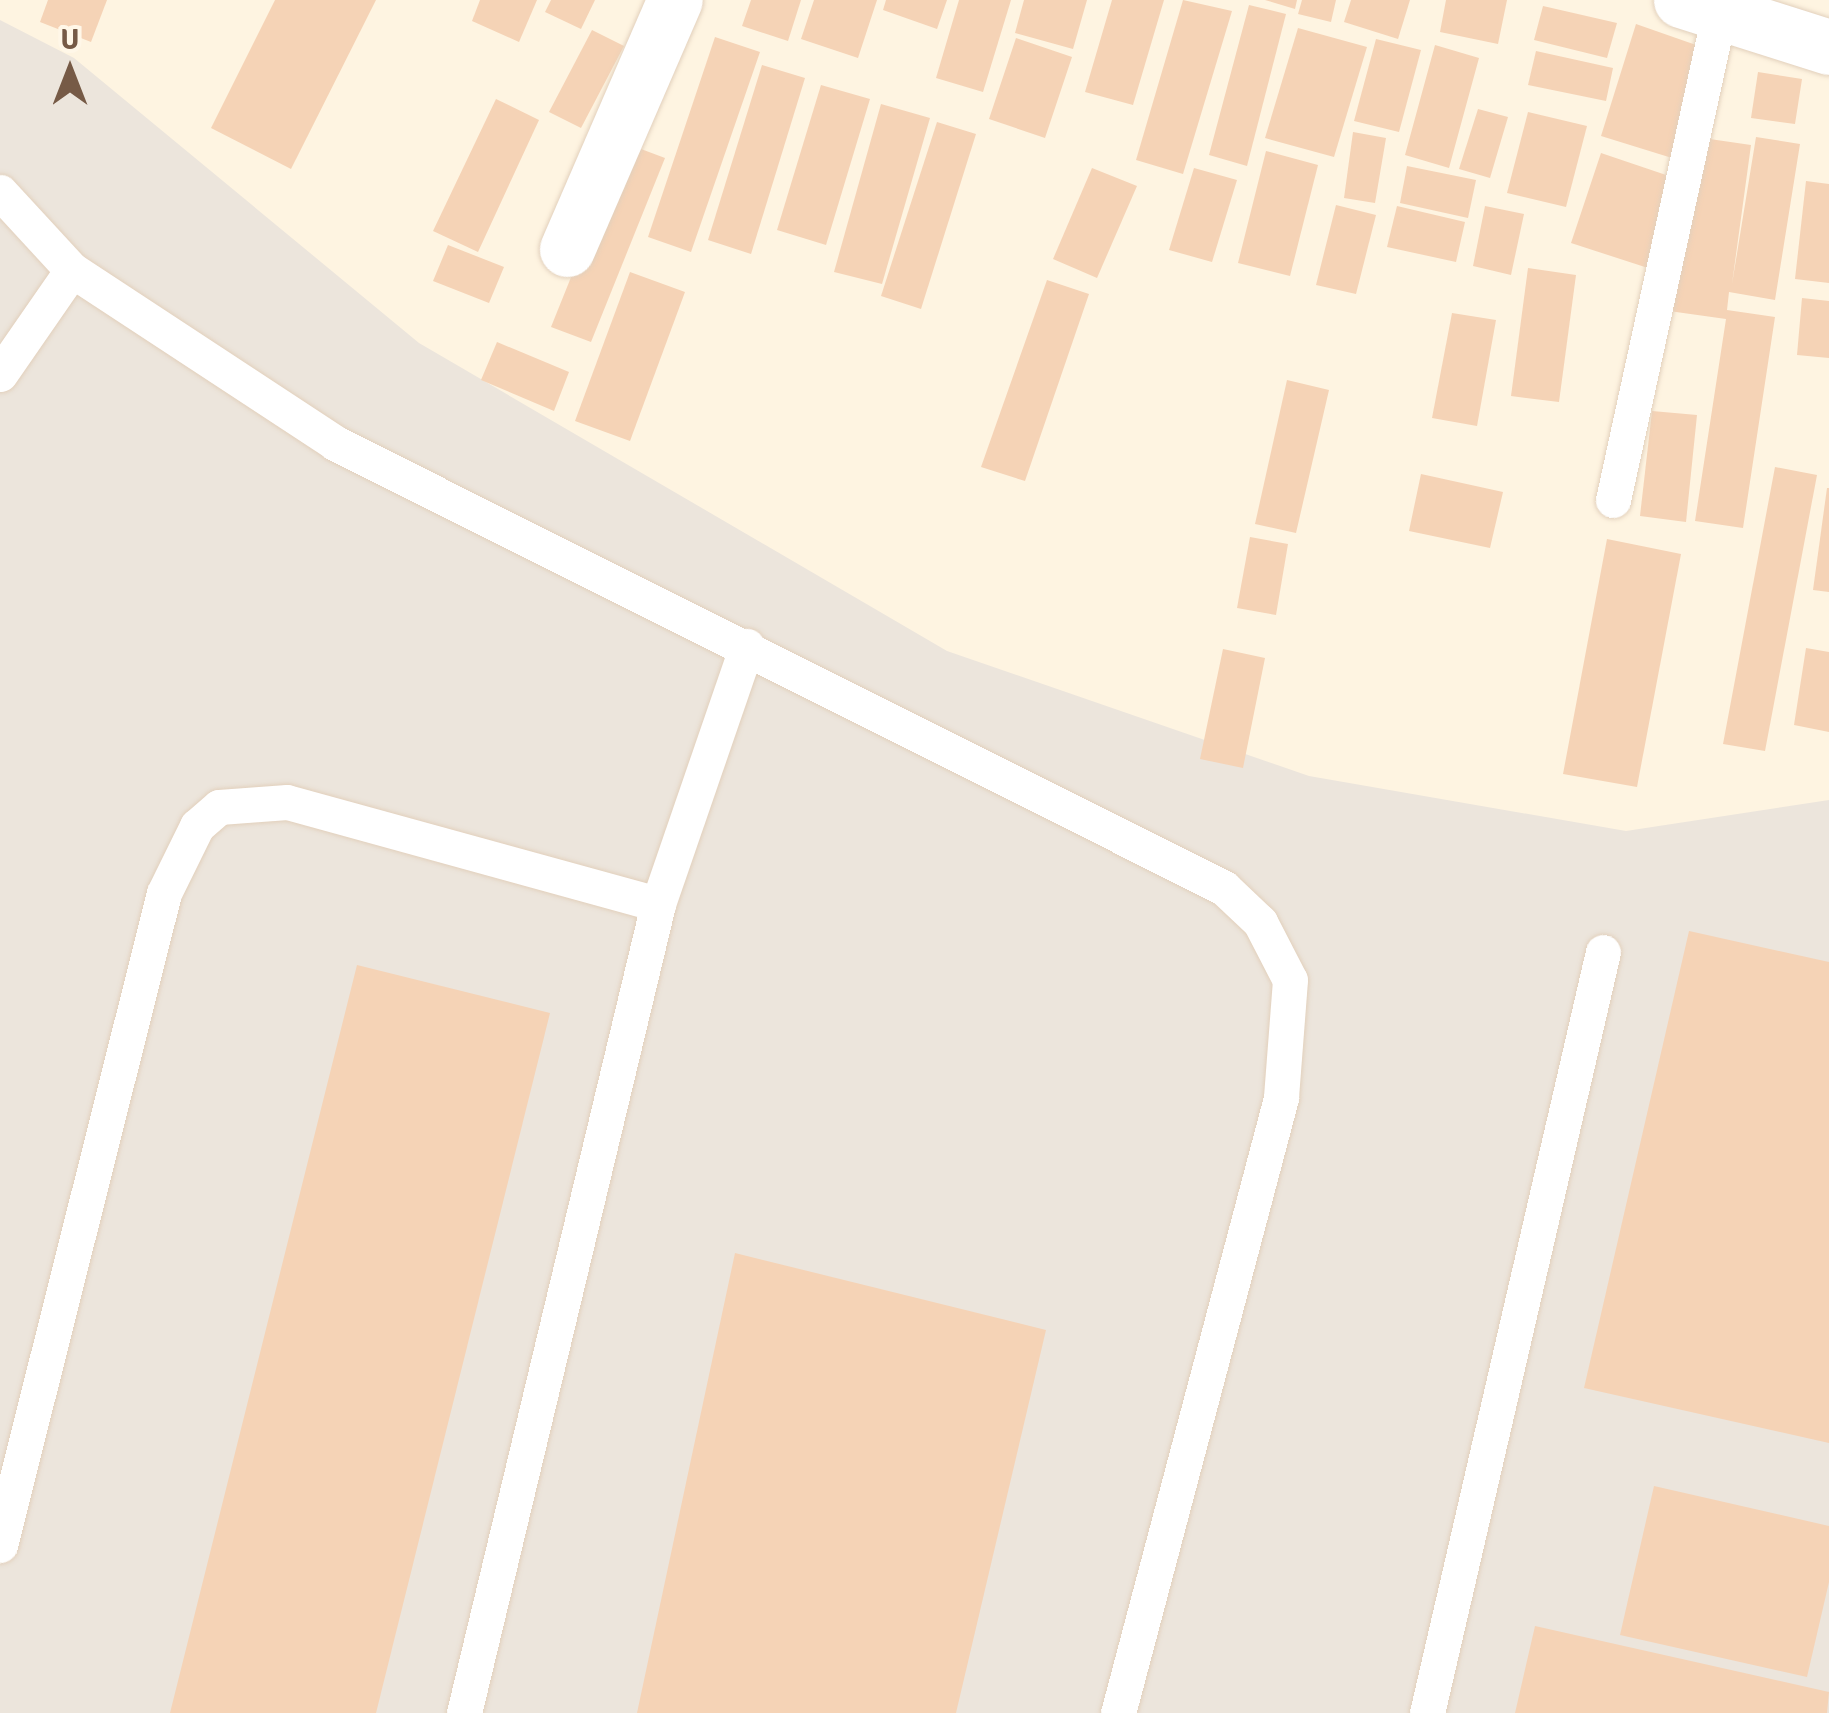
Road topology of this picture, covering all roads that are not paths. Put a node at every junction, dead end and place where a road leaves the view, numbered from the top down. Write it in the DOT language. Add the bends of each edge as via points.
graph roads {
  1 [pos="676,0"];
  2 [pos="1700,6"];
  3 [pos="1829,47"];
  4 [pos="0,192"];
  5 [pos="567,249"];
  6 [pos="72,270"];
  7 [pos="0,374"];
  8 [pos="1614,500"];
  9 [pos="747,646"];
  10 [pos="658,904"];
  11 [pos="1603,952"];
  12 [pos="0,1546"];
  13 [pos="464,1713"];
  14 [pos="1118,1713"];
  15 [pos="1427,1713"];
  1 -- 5 [label="street"];
  2 -- 3 [label="street"];
  2 -- 8 [label="lane"];
  4 -- 6 [label="lane"];
  6 -- 7 [label="lane"];
  6 -- 9 [label="lane" via="335,443"];
  9 -- 10 [label="lane"];
  9 -- 14 [label="lane" via="1224,888 1260,922 1290,980 1281,1098"];
  10 -- 12 [label="lane" via="287,802 219,807 197,826 164,893"];
  10 -- 13 [label="lane"];
  11 -- 15 [label="lane"];
}
